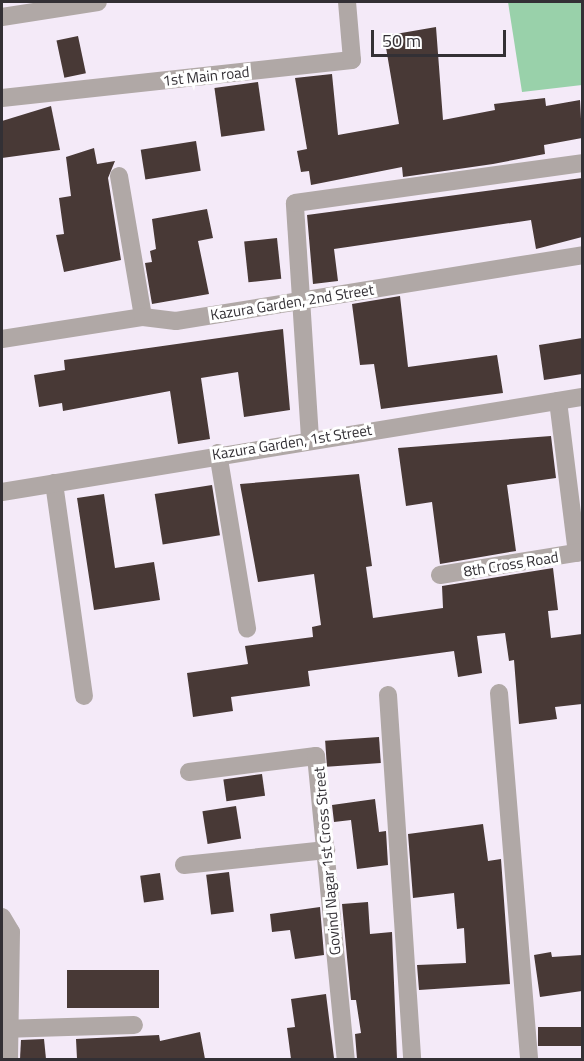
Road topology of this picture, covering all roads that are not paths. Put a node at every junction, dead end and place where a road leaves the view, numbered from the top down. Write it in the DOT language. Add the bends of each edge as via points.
graph roads {
  1 [pos="89,2"];
  2 [pos="347,2"];
  3 [pos="2,16"];
  4 [pos="2,98"];
  5 [pos="582,163"];
  6 [pos="118,176"];
  7 [pos="582,255"];
  8 [pos="301,301"];
  9 [pos="143,316"];
  10 [pos="2,339"];
  11 [pos="582,397"];
  12 [pos="558,401"];
  13 [pos="310,438"];
  14 [pos="218,453"];
  15 [pos="54,483"];
  16 [pos="2,492"];
  17 [pos="580,553"];
  18 [pos="440,575"];
  19 [pos="247,630"];
  20 [pos="500,693"];
  21 [pos="388,695"];
  22 [pos="84,696"];
  23 [pos="189,772"];
  24 [pos="326,850"];
  25 [pos="184,865"];
  26 [pos="2,917"];
  27 [pos="134,1025"];
  28 [pos="5,1029"];
  29 [pos="9,1059"];
  30 [pos="346,1059"];
  31 [pos="412,1059"];
  32 [pos="529,1059"];
  1 -- 3 [label="street"];
  2 -- 4 [label="street, 1st Main road" via="352,60"];
  5 -- 8 [label="street" via="295,203"];
  6 -- 9 [label="street"];
  7 -- 8 [label="street, Kazura Garden, 2nd Street"];
  8 -- 9 [label="street, Kazura Garden, 2nd Street" via="176,321"];
  8 -- 13 [label="street"];
  9 -- 10 [label="street, Kazura Garden, 2nd Street"];
  11 -- 12 [label="street, Kazura Garden, 1st Street"];
  12 -- 13 [label="street, Kazura Garden, 1st Street"];
  12 -- 17 [label="street"];
  13 -- 14 [label="street, Kazura Garden, 1st Street"];
  14 -- 15 [label="street, Kazura Garden, 1st Street"];
  14 -- 19 [label="street"];
  15 -- 16 [label="street, Kazura Garden, 1st Street"];
  15 -- 22 [label="street"];
  17 -- 18 [label="street, 8th Cross Road"];
  20 -- 32 [label="street"];
  21 -- 31 [label="street"];
  23 -- 24 [label="street, Govind Nagar 1st Cross Street" via="316,756"];
  24 -- 25 [label="street"];
  24 -- 30 [label="street, Govind Nagar 1st Cross Street"];
  26 -- 28 [label="street" via="8,920 11,932"];
  27 -- 28 [label="street"];
  28 -- 29 [label="street"];
}
